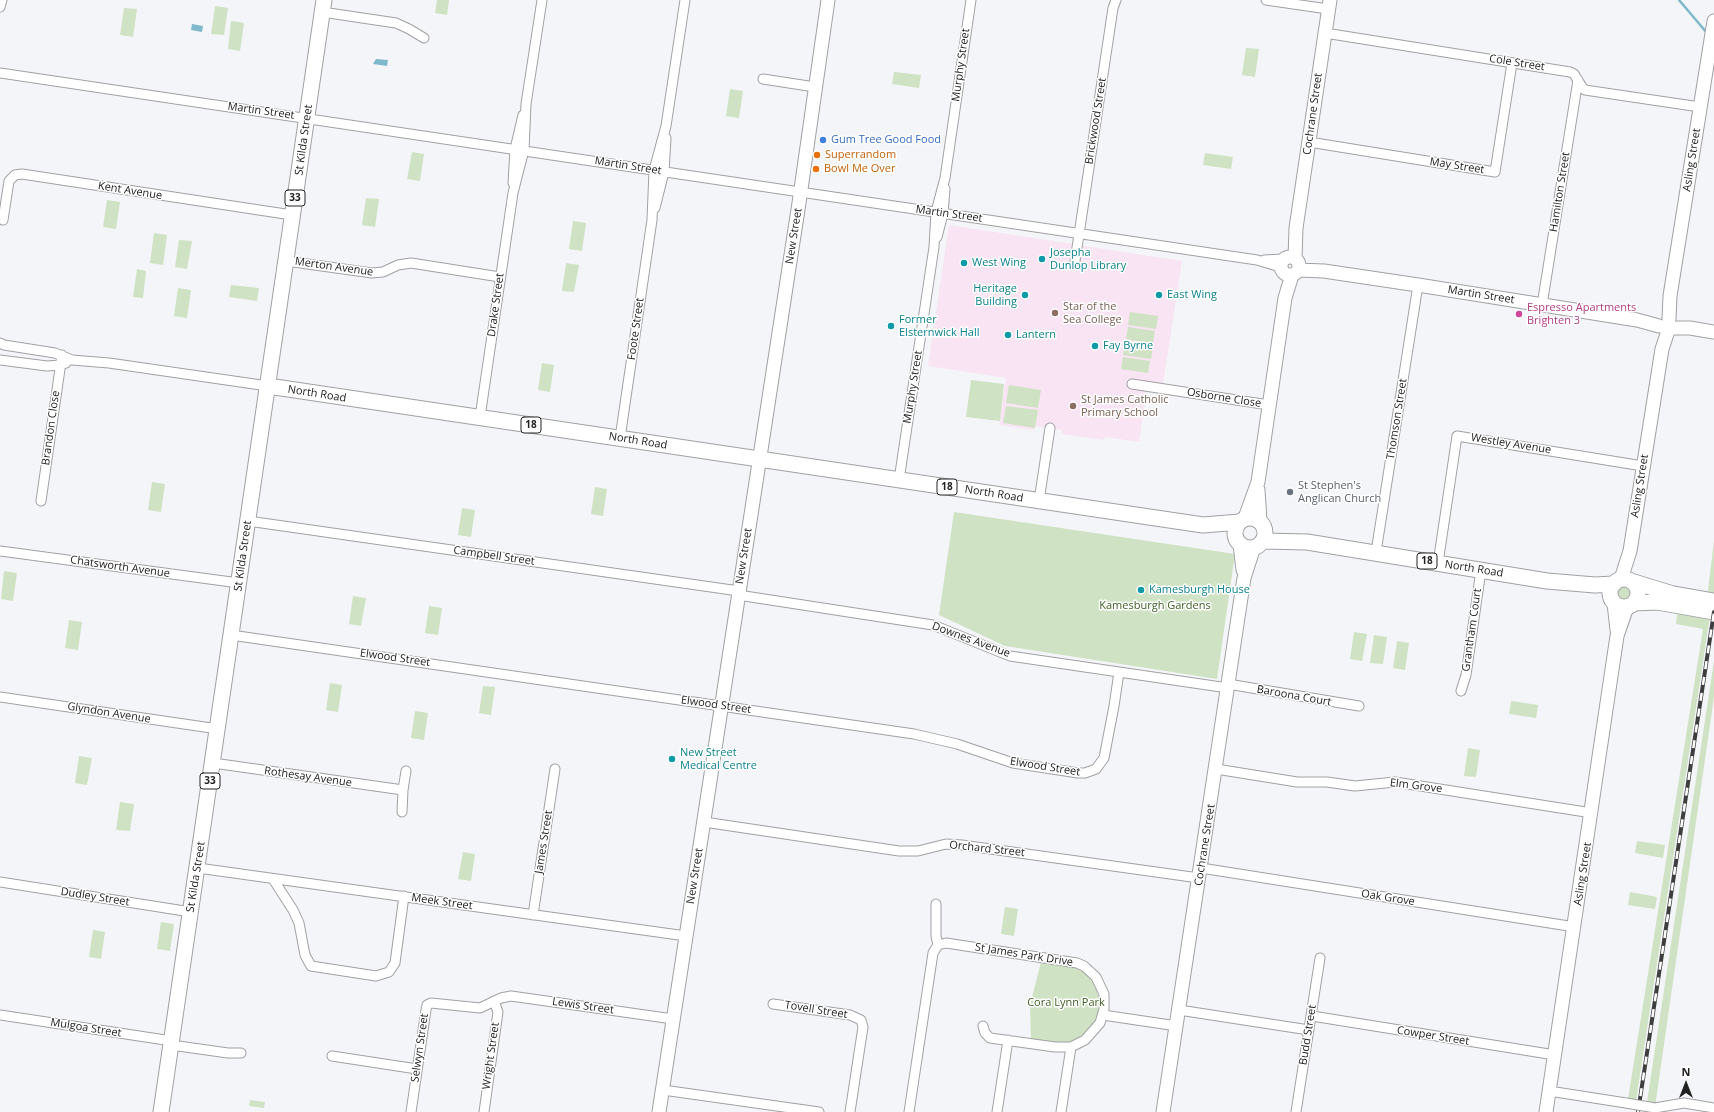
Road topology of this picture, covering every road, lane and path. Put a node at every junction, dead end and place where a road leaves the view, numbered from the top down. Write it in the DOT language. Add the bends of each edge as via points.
graph roads {
  1 [pos="2,0"];
  2 [pos="542,0"];
  3 [pos="685,0"];
  4 [pos="828,0"];
  5 [pos="971,0"];
  6 [pos="1266,0"];
  7 [pos="1114,3"];
  8 [pos="1329,5"];
  9 [pos="323,6"];
  10 [pos="0,8"];
  11 [pos="1714,23"];
  12 [pos="1325,33"];
  13 [pos="424,38"];
  14 [pos="1512,63"];
  15 [pos="0,73"];
  16 [pos="763,79"];
  17 [pos="1578,80"];
  18 [pos="815,87"];
  19 [pos="526,104"];
  20 [pos="1700,108"];
  21 [pos="307,118"];
  22 [pos="666,126"];
  23 [pos="1309,142"];
  24 [pos="515,149"];
  25 [pos="524,150"];
  26 [pos="654,170"];
  27 [pos="664,172"];
  28 [pos="800,192"];
  29 [pos="513,193"];
  30 [pos="939,213"];
  31 [pos="292,215"];
  32 [pos="3,220"];
  33 [pos="652,220"];
  34 [pos="1079,234"];
  35 [pos="286,261"];
  36 [pos="1075,261"];
  37 [pos="1290,265"];
  38 [pos="500,277"];
  39 [pos="1418,285"];
  40 [pos="1542,305"];
  41 [pos="1665,324"];
  42 [pos="1714,332"];
  43 [pos="0,343"];
  44 [pos="62,354"];
  45 [pos="0,360"];
  46 [pos="72,360"];
  47 [pos="60,365"];
  48 [pos="1132,384"];
  49 [pos="268,386"];
  50 [pos="1269,405"];
  51 [pos="480,417"];
  52 [pos="1050,428"];
  53 [pos="620,438"];
  54 [pos="759,459"];
  55 [pos="1643,466"];
  56 [pos="899,480"];
  57 [pos="41,501"];
  58 [pos="1039,501"];
  59 [pos="248,521"];
  60 [pos="1250,532"];
  61 [pos="0,551"];
  62 [pos="1376,552"];
  63 [pos="1438,563"];
  64 [pos="1481,570"];
  65 [pos="1547,580"];
  66 [pos="1625,581"];
  67 [pos="239,583"];
  68 [pos="739,593"];
  69 [pos="1714,601"];
  70 [pos="1622,603"];
  71 [pos="1714,612"];
  72 [pos="232,634"];
  73 [pos="1119,672"];
  74 [pos="1228,686"];
  75 [pos="1461,691"];
  76 [pos="0,697"];
  77 [pos="721,706"];
  78 [pos="1359,706"];
  79 [pos="218,729"];
  80 [pos="213,763"];
  81 [pos="555,769"];
  82 [pos="1216,769"];
  83 [pos="406,771"];
  84 [pos="403,790"];
  85 [pos="402,812"];
  86 [pos="1592,813"];
  87 [pos="704,822"];
  88 [pos="198,868"];
  89 [pos="1200,873"];
  90 [pos="273,879"];
  91 [pos="0,882"];
  92 [pos="404,896"];
  93 [pos="936,904"];
  94 [pos="191,912"];
  95 [pos="533,915"];
  96 [pos="1575,927"];
  97 [pos="686,936"];
  98 [pos="938,945"];
  99 [pos="1320,958"];
  100 [pos="494,1002"];
  101 [pos="773,1004"];
  102 [pos="1104,1012"];
  103 [pos="0,1015"];
  104 [pos="1312,1016"];
  105 [pos="1178,1018"];
  106 [pos="674,1019"];
  107 [pos="983,1026"];
  108 [pos="1309,1030"];
  109 [pos="1008,1040"];
  110 [pos="172,1043"];
  111 [pos="1071,1047"];
  112 [pos="241,1053"];
  113 [pos="1555,1055"];
  114 [pos="332,1056"];
  115 [pos="418,1068"];
  116 [pos="663,1090"];
  117 [pos="1549,1091"];
  118 [pos="1714,1108"];
  119 [pos="161,1112"];
  120 [pos="411,1112"];
  121 [pos="484,1112"];
  122 [pos="660,1112"];
  123 [pos="819,1112"];
  124 [pos="850,1112"];
  125 [pos="909,1112"];
  126 [pos="997,1112"];
  127 [pos="1061,1112"];
  128 [pos="1163,1112"];
  129 [pos="1296,1112"];
  130 [pos="1546,1112"];
  1 -- 10 [label="street"];
  2 -- 19 [label="street, Drake Street"];
  3 -- 22 [label="street, Foote Street"];
  4 -- 18 [label="street, New Street"];
  5 -- 30 [label="street, Murphy Street"];
  6 -- 8 [label="street"];
  7 -- 34 [label="street, Brickwood Street"];
  8 -- 12 [label="street, Cochrane Street"];
  9 -- 13 [label="street" via="396,23"];
  9 -- 21 [label="main road, St Kilda Street / 33"];
  11 -- 20 [label="street, Asling Street"];
  12 -- 14 [label="street, Cole Street"];
  12 -- 23 [label="street, Cochrane Street"];
  14 -- 17 [label="street, Cole Street" via="1570,72"];
  14 -- 23 [label="street, May Street" via="1495,172"];
  15 -- 21 [label="street, Martin Street"];
  16 -- 18 [label="street"];
  17 -- 20 [label="street, Cole Street" via="1586,90"];
  17 -- 40 [label="street, Hamilton Street"];
  18 -- 28 [label="street, New Street"];
  19 -- 24 [label="street, Drake Street"];
  19 -- 25 [label="street, Drake Street"];
  20 -- 41 [label="street, Asling Street"];
  21 -- 24 [label="street, Martin Street"];
  21 -- 31 [label="main road, St Kilda Street / 33"];
  22 -- 26 [label="street, Foote Street"];
  22 -- 27 [label="street, Foote Street"];
  23 -- 37 [label="street, Cochrane Street"];
  24 -- 25 [label="street, Martin Street"];
  24 -- 29 [label="street, Drake Street"];
  25 -- 26 [label="street, Martin Street"];
  25 -- 29 [label="street, Drake Street"];
  26 -- 27 [label="street, Martin Street"];
  26 -- 33 [label="street, Foote Street"];
  27 -- 28 [label="street, Martin Street"];
  27 -- 33 [label="street, Foote Street"];
  28 -- 30 [label="street, Martin Street"];
  28 -- 54 [label="street, New Street"];
  29 -- 38 [label="street, Drake Street"];
  30 -- 34 [label="street, Martin Street"];
  30 -- 56 [label="street, Murphy Street"];
  31 -- 32 [label="street, Kent Avenue" via="22,174 15,175 9,181"];
  31 -- 35 [label="main road, St Kilda Street / 33"];
  33 -- 53 [label="street, Foote Street"];
  34 -- 36 [label="street, Brickwood Street"];
  34 -- 37 [label="street, Martin Street"];
  35 -- 38 [label="street, Merton Avenue" via="372,273 411,263"];
  35 -- 49 [label="main road, St Kilda Street / 33"];
  37 -- 39 [label="street, Martin Street"];
  37 -- 50 [label="street, Cochrane Street"];
  38 -- 51 [label="street, Drake Street"];
  39 -- 40 [label="street, Martin Street"];
  39 -- 62 [label="street, Thomson Street"];
  40 -- 41 [label="street, Martin Street"];
  41 -- 42 [label="street, Martin Street"];
  41 -- 55 [label="street, Asling Street"];
  43 -- 44 [label="street, North Road"];
  44 -- 46 [label="street, North Road"];
  44 -- 47 [label="street, Brandon Close"];
  45 -- 47 [label="street, North Road" via="47,366"];
  46 -- 47 [label="street, North Road"];
  46 -- 49 [label="street, North Road" via="105,362"];
  47 -- 57 [label="street, Brandon Close"];
  48 -- 50 [label="street, Osborne Close"];
  49 -- 51 [label="main road, North Road / 18"];
  49 -- 59 [label="main road, St Kilda Street / 33"];
  50 -- 60 [label="street, Cochrane Street"];
  51 -- 53 [label="main road, North Road / 18"];
  52 -- 58 [label="street"];
  53 -- 54 [label="main road, North Road / 18"];
  54 -- 56 [label="main road, North Road / 18"];
  54 -- 68 [label="street, New Street"];
  55 -- 63 [label="street, Westley Avenue" via="1458,436"];
  55 -- 66 [label="street, Asling Street"];
  56 -- 58 [label="main road, North Road / 18"];
  58 -- 60 [label="main road, North Road / 18"];
  59 -- 67 [label="main road, St Kilda Street / 33"];
  59 -- 68 [label="street, Campbell Street"];
  60 -- 62 [label="main road, North Road / 18"];
  60 -- 74 [label="street, Cochrane Street"];
  61 -- 67 [label="street, Chatsworth Avenue"];
  62 -- 63 [label="main road, North Road / 18"];
  63 -- 64 [label="main road, North Road / 18"];
  64 -- 65 [label="main road, North Road / 18"];
  64 -- 75 [label="street, Grantham Court" via="1466,675"];
  65 -- 66 [label="main road, North Road / 18" via="1595,585"];
  65 -- 70 [label="main road, North Road / 18"];
  66 -- 69 [label="main road, North Road / 18" via="1673,594"];
  66 -- 70 [label="main road" via="1610,592"];
  66 -- 70 [label="main road" via="1638,590 1637,600"];
  67 -- 72 [label="main road, St Kilda Street / 33"];
  68 -- 73 [label="street, Downes Avenue" via="933,625 1010,656"];
  68 -- 77 [label="street, New Street"];
  70 -- 71 [label="main road, North Road / 18" via="1657,602"];
  70 -- 86 [label="street, Asling Street"];
  72 -- 77 [label="street, Elwood Street"];
  72 -- 79 [label="main road, St Kilda Street / 33"];
  73 -- 74 [label="street, Downes Avenue"];
  73 -- 77 [label="street, Elwood Street" via="1104,758 1096,769 1085,773 1013,763 957,744 914,734"];
  74 -- 78 [label="street, Baroona Court"];
  74 -- 82 [label="street, Cochrane Street"];
  76 -- 79 [label="street, Glyndon Avenue"];
  77 -- 87 [label="street, New Street"];
  79 -- 80 [label="main road, St Kilda Street / 33"];
  80 -- 84 [label="street, Rothesay Avenue"];
  80 -- 88 [label="main road, St Kilda Street / 33"];
  81 -- 95 [label="street, James Street"];
  82 -- 86 [label="street, Elm Grove" via="1297,782 1327,782 1355,786 1400,782"];
  82 -- 89 [label="street, Cochrane Street"];
  83 -- 84 [label="street"];
  84 -- 85 [label="street"];
  86 -- 96 [label="street, Asling Street"];
  87 -- 89 [label="street, Orchard Street" via="899,851 918,851 946,844 962,845"];
  87 -- 97 [label="street, New Street"];
  88 -- 90 [label="street, Meek Street"];
  88 -- 94 [label="main road, St Kilda Street / 33"];
  89 -- 96 [label="street, Oak Grove"];
  89 -- 105 [label="street, Cochrane Street"];
  90 -- 92 [label="street, Meek Street"];
  90 -- 92 [label="street" via="299,923 305,955 311,966 376,976 389,972 394,963"];
  91 -- 94 [label="street, Dudley Street"];
  92 -- 95 [label="street, Meek Street"];
  93 -- 98 [label="street"];
  94 -- 110 [label="main road, St Kilda Street / 33"];
  95 -- 97 [label="street, Meek Street"];
  96 -- 113 [label="street, Asling Street"];
  97 -- 106 [label="street, New Street"];
  98 -- 102 [label="street, St James Park Drive" via="946,943 1077,963 1096,977 1104,994"];
  98 -- 125 [label="street" via="933,953"];
  99 -- 104 [label="street, Budd Street"];
  100 -- 106 [label="street, Lewis Street" via="511,996"];
  100 -- 115 [label="street, Selwyn Street" via="485,1007 475,1008 435,1002 427,1005"];
  100 -- 121 [label="street, Wright Street" via="498,1012"];
  101 -- 124 [label="street, Tovell Street" via="850,1015 860,1020 863,1027"];
  102 -- 105 [label="street"];
  102 -- 111 [label="street" via="1092,1034"];
  103 -- 110 [label="street, Mulgoa Street"];
  104 -- 108 [label="street, Budd Street"];
  104 -- 113 [label="street, Cowper Street"];
  105 -- 108 [label="street"];
  105 -- 128 [label="street, Cochrane Street"];
  106 -- 116 [label="street, New Street"];
  107 -- 109 [label="street" via="984,1033 990,1038"];
  108 -- 129 [label="street, Budd Street"];
  109 -- 111 [label="street"];
  109 -- 126 [label="street"];
  110 -- 112 [label="street, Mulgoa Street"];
  110 -- 119 [label="main road, St Kilda Street / 33"];
  111 -- 127 [label="street"];
  113 -- 117 [label="street, Asling Street"];
  114 -- 115 [label="street"];
  115 -- 120 [label="street, Selwyn Street"];
  116 -- 122 [label="street, New Street"];
  116 -- 123 [label="street"];
  117 -- 118 [label="street, bridge" via="1655,1108 1684,1103"];
  117 -- 130 [label="street, Asling Street"];
}
